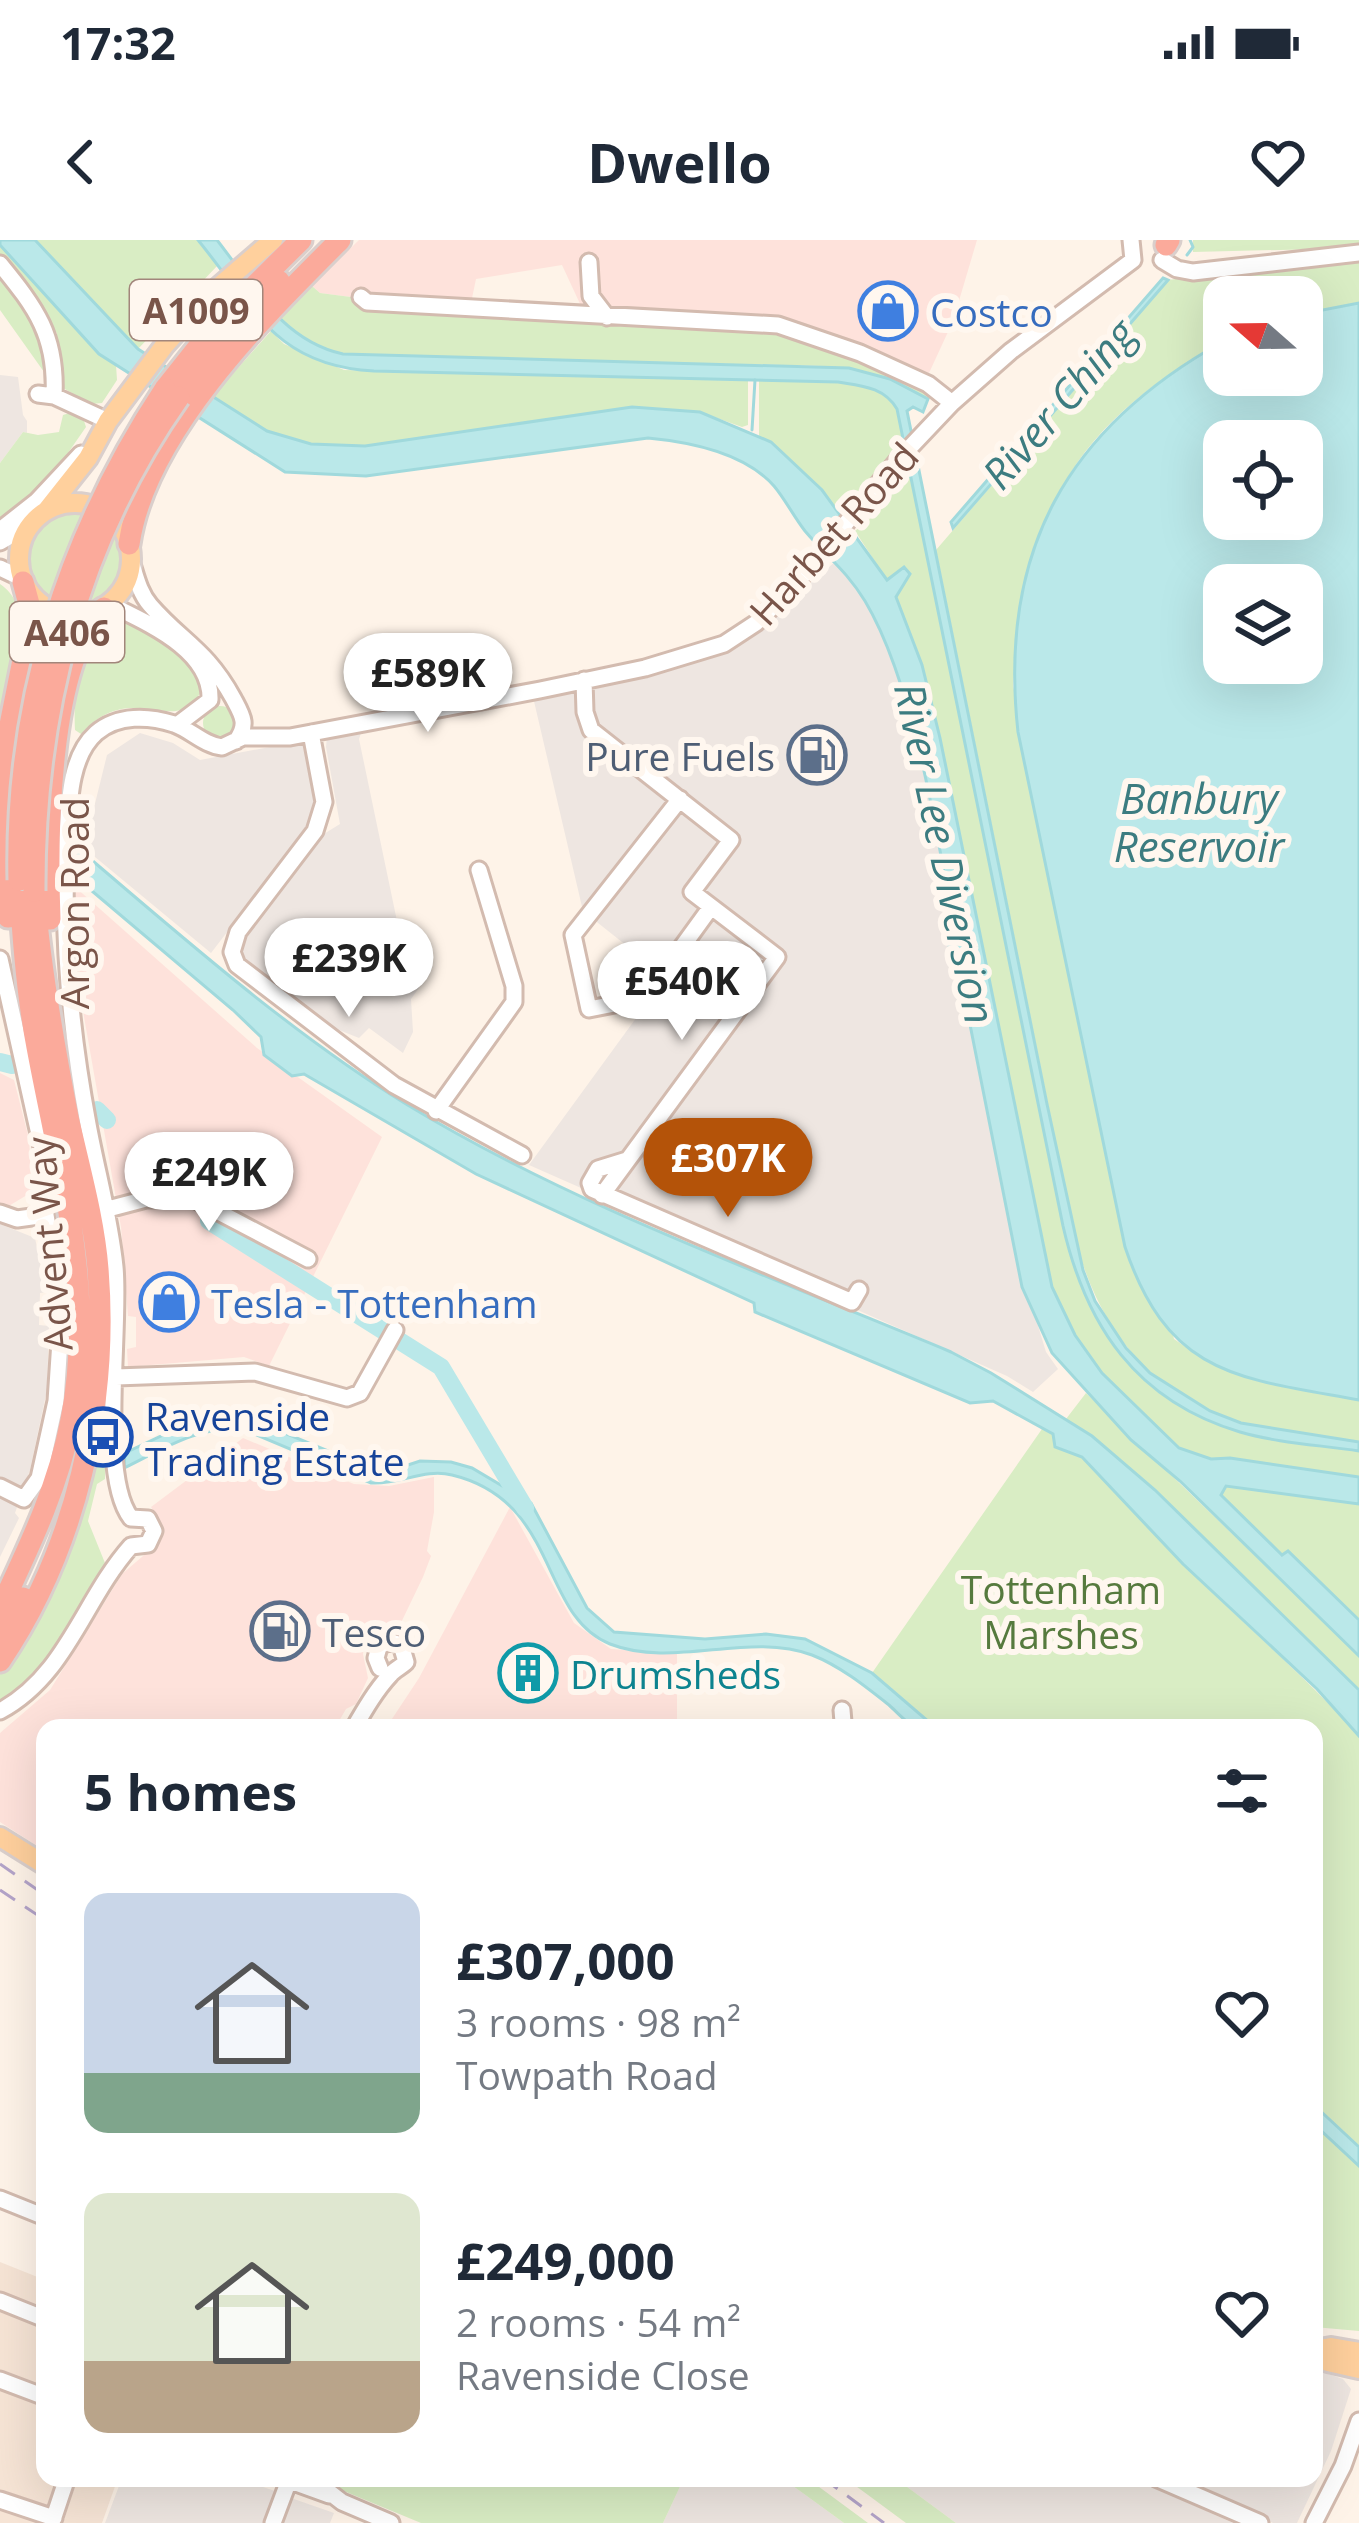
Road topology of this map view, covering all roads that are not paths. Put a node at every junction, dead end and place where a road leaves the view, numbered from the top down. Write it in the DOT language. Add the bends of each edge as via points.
graph roads {
  1 [pos="274,240"];
  2 [pos="1131,240"];
  3 [pos="323,243"];
  4 [pos="1165,246"];
  5 [pos="1359,253"];
  6 [pos="1133,260"];
  7 [pos="589,262"];
  8 [pos="0,264"];
  9 [pos="361,297"];
  10 [pos="607,316"];
  11 [pos="952,403"];
  12 [pos="107,424"];
  13 [pos="88,458"];
  14 [pos="101,510"];
  15 [pos="38,517"];
  16 [pos="0,530"];
  17 [pos="0,542"];
  18 [pos="130,552"];
  19 [pos="0,568"];
  20 [pos="22,580"];
  21 [pos="107,606"];
  22 [pos="584,680"];
  23 [pos="203,707"];
  24 [pos="243,715"];
  25 [pos="177,725"];
  26 [pos="310,733"];
  27 [pos="266,737"];
  28 [pos="202,738"];
  29 [pos="236,741"];
  30 [pos="680,799"];
  31 [pos="60,807"];
  32 [pos="478,870"];
  33 [pos="27,885"];
  34 [pos="711,907"];
  35 [pos="0,959"];
  36 [pos="44,1039"];
  37 [pos="436,1112"];
  38 [pos="522,1155"];
  39 [pos="69,1162"];
  40 [pos="107,1209"];
  41 [pos="0,1213"];
  42 [pos="46,1215"];
  43 [pos="308,1259"];
  44 [pos="859,1290"];
  45 [pos="393,1334"];
  46 [pos="116,1377"];
  47 [pos="78,1477"];
  48 [pos="0,1487"];
  49 [pos="131,1518"];
  50 [pos="130,1546"];
  51 [pos="3,1599"];
  52 [pos="0,1635"];
  53 [pos="0,1661"];
  54 [pos="386,1670"];
  55 [pos="0,1711"];
  56 [pos="359,1719"];
  57 [pos="0,1837"];
  58 [pos="36,1859"];
  59 [pos="0,2199"];
  60 [pos="36,2213"];
  61 [pos="0,2301"];
  62 [pos="36,2315"];
  63 [pos="1323,2349"];
  64 [pos="1359,2352"];
  65 [pos="1323,2358"];
  66 [pos="1359,2369"];
  67 [pos="0,2380"];
  68 [pos="36,2394"];
  69 [pos="1359,2421"];
  70 [pos="64,2487"];
  71 [pos="292,2487"];
  72 [pos="311,2487"];
  73 [pos="1177,2487"];
  74 [pos="0,2500"];
  75 [pos="53,2520"];
  76 [pos="273,2523"];
  77 [pos="391,2523"];
  78 [pos="1260,2523"];
  79 [pos="1314,2523"];
  1 -- 12 [label="main road, A1009" via="215,290"];
  2 -- 6 [label="street"];
  3 -- 18 [label="highway, A406" via="164,450 135,506"];
  3 -- 33 [label="highway, A406, bridge" via="195,375 105,529 73,612 45,725"];
  4 -- 5 [label="street" via="1177,269 1193,272"];
  4 -- 6 [label="street" via="1148,267"];
  6 -- 11 [label="street, Harbet Road"];
  7 -- 10 [label="street" via="591,296"];
  8 -- 12 [label="street" via="47,333 53,361 46,395"];
  9 -- 10 [label="street"];
  10 -- 11 [label="street" via="778,325 860,353"];
  11 -- 22 [label="street, Harbet Road" via="767,613 724,644"];
  12 -- 13 [label="main road, A1009"];
  12 -- 16 [label="street"];
  13 -- 14 [label="main road" via="85,490"];
  13 -- 15 [label="main road, A1009"];
  14 -- 15 [label="main road" via="71,503"];
  14 -- 18 [label="main road" via="117,522"];
  15 -- 17 [label="street"];
  15 -- 20 [label="main road" via="18,554"];
  18 -- 21 [label="main road" via="128,576"];
  18 -- 24 [label="street" via="143,596 211,661"];
  19 -- 20 [label="street"];
  20 -- 21 [label="main road" via="38,603 65,615"];
  20 -- 33 [label="highway" via="31,637 7,770"];
  21 -- 23 [label="street" via="176,641 209,682"];
  21 -- 31 [label="highway" via="76,651 57,735"];
  22 -- 26 [label="street, Harbet Road"];
  22 -- 30 [label="street" via="592,730"];
  23 -- 24 [label="street" via="221,699"];
  23 -- 25 [label="street"];
  23 -- 28 [label="street" via="196,724"];
  24 -- 27 [label="street"];
  24 -- 29 [label="street"];
  25 -- 28 [label="street, Argon Road"];
  25 -- 31 [label="street, Argon Road" via="136,717 101,729 81,752"];
  26 -- 27 [label="street, Harbet Road"];
  26 -- 37 [label="street" via="324,802 320,823 238,932 232,952 261,986"];
  27 -- 29 [label="street, Harbet Road"];
  28 -- 29 [label="street" via="214,746"];
  30 -- 34 [label="street" via="731,840 692,892"];
  30 -- 34 [label="street" via="573,935 589,1010 645,998"];
  31 -- 33 [label="highway"];
  31 -- 40 [label="street, Argon Road" via="67,988"];
  32 -- 37 [label="street" via="514,1002"];
  33 -- 36 [label="highway, A406"];
  33 -- 36 [label="highway" via="14,958"];
  34 -- 44 [label="street" via="777,957 627,1160 598,1169 592,1189 852,1302"];
  35 -- 42 [label="street, Advent Way" via="43,1152"];
  36 -- 39 [label="highway, A406"];
  37 -- 38 [label="street"];
  39 -- 47 [label="highway, A406" via="93,1231 100,1328"];
  39 -- 51 [label="highway, A406" via="80,1289 77,1380 54,1488"];
  40 -- 43 [label="street" via="194,1199"];
  40 -- 46 [label="street, Argon Road"];
  41 -- 42 [label="street"];
  42 -- 48 [label="street, Advent Way" via="61,1293 60,1368 39,1478 24,1499"];
  45 -- 46 [label="street" via="360,1393 347,1399 255,1372"];
  46 -- 49 [label="street, Argon Road" via="115,1480"];
  47 -- 52 [label="highway, A406"];
  47 -- 53 [label="highway, A406" via="54,1565"];
  49 -- 50 [label="street" via="123,1529"];
  49 -- 50 [label="street" via="148,1519 154,1531 148,1544"];
  50 -- 55 [label="street" via="41,1682"];
  54 -- 56 [label="street"];
  57 -- 58 [label="main road"];
  59 -- 60 [label="street"];
  61 -- 62 [label="street"];
  63 -- 64 [label="main road"];
  65 -- 66 [label="main road"];
  67 -- 68 [label="street"];
  69 -- 79 [label="street"];
  70 -- 75 [label="street"];
  71 -- 76 [label="street"];
  72 -- 77 [label="street"];
  73 -- 78 [label="street"];
  74 -- 75 [label="street"];
}
